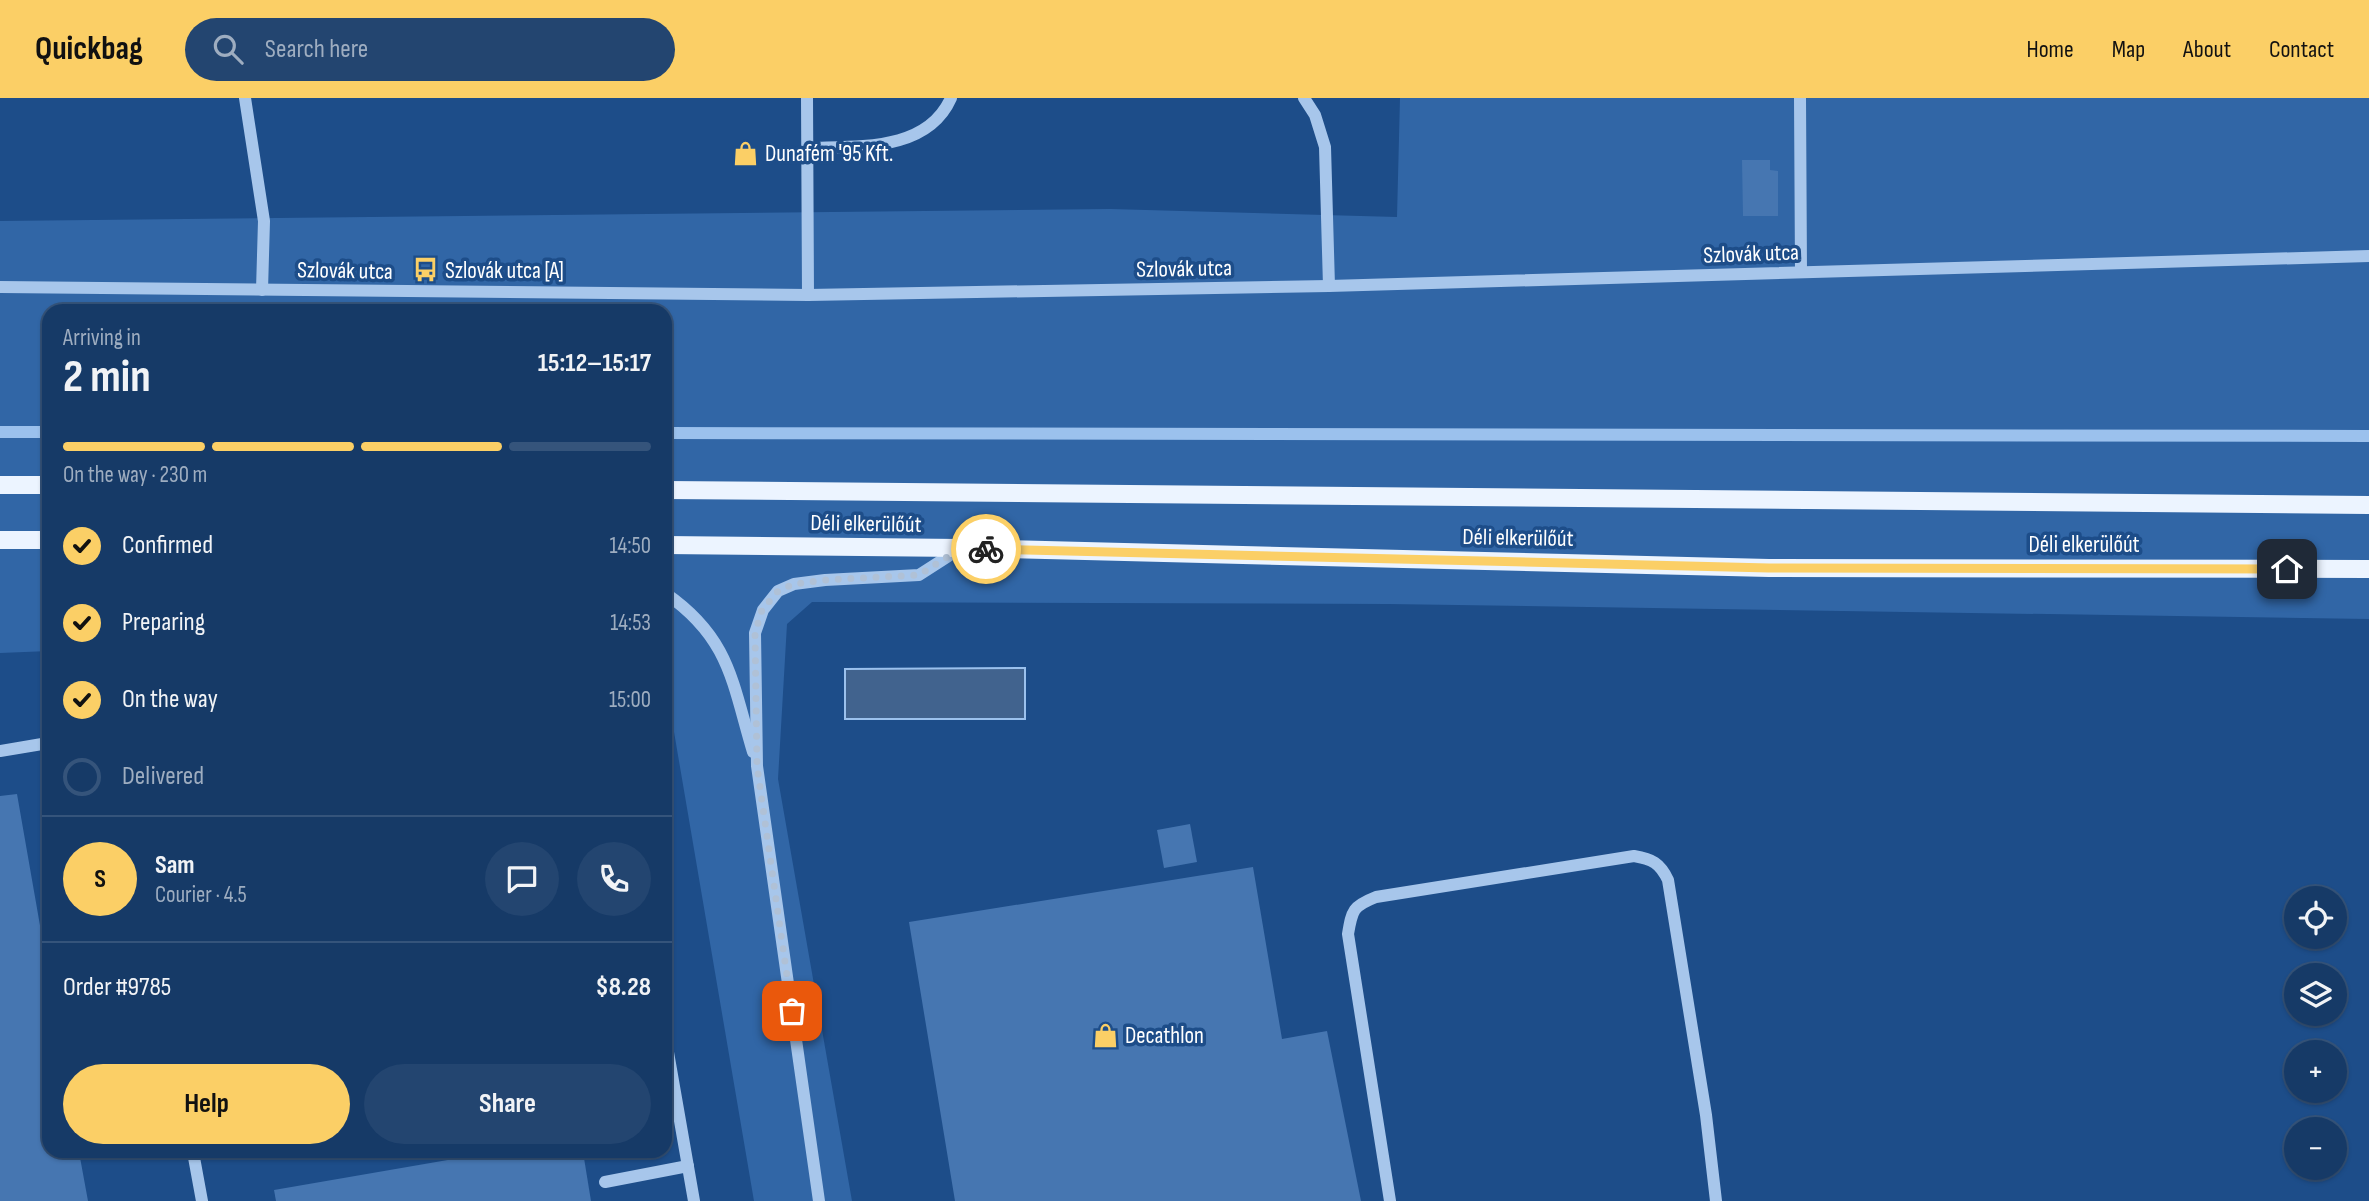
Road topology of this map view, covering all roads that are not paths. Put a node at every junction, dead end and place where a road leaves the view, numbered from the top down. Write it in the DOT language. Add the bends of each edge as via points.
graph roads {
  1 [pos="245,98"];
  2 [pos="807,98"];
  3 [pos="951,98"];
  4 [pos="1304,98"];
  5 [pos="1800,98"];
  6 [pos="808,148"];
  7 [pos="2369,256"];
  8 [pos="1801,272"];
  9 [pos="1328,286"];
  10 [pos="0,287"];
  11 [pos="262,290"];
  12 [pos="808,295"];
  13 [pos="0,485"];
  14 [pos="42,485"];
  15 [pos="672,490"];
  16 [pos="2369,505"];
  17 [pos="0,540"];
  18 [pos="42,540"];
  19 [pos="672,545"];
  20 [pos="961,548"];
  21 [pos="2369,569"];
  22 [pos="672,598"];
  23 [pos="42,744"];
  24 [pos="0,751"];
  25 [pos="757,766"];
  26 [pos="672,1075"];
  27 [pos="194,1158"];
  28 [pos="688,1166"];
  29 [pos="605,1182"];
  30 [pos="202,1201"];
  31 [pos="694,1201"];
  32 [pos="819,1201"];
  33 [pos="1390,1201"];
  34 [pos="1716,1201"];
  1 -- 11 [label="street" via="264,220"];
  2 -- 6 [label="street"];
  3 -- 6 [label="street" via="930,125 908,138 876,146"];
  4 -- 9 [label="street" via="1325,147"];
  5 -- 8 [label="street"];
  6 -- 12 [label="street"];
  7 -- 8 [label="street, Szlovák utca"];
  8 -- 9 [label="street, Szlovák utca"];
  9 -- 12 [label="street, Szlovák utca"];
  10 -- 11 [label="street, Szlovák utca"];
  11 -- 12 [label="street, Szlovák utca"];
  13 -- 14 [label="main road"];
  15 -- 16 [label="main road, Déli elkerülőút"];
  17 -- 18 [label="main road"];
  19 -- 20 [label="main road, Déli elkerülőút"];
  20 -- 21 [label="main road, Déli elkerülőút" via="1769,568"];
  20 -- 25 [label="street" via="919,575 825,580 778,591 762,610 755,633"];
  22 -- 25 [label="street" via="708,630 725,658"];
  23 -- 24 [label="street"];
  25 -- 32 [label="street"];
  26 -- 28 [label="street"];
  27 -- 30 [label="street"];
  28 -- 29 [label="street"];
  28 -- 31 [label="street"];
  33 -- 34 [label="street" via="1348,934 1351,913 1359,903 1376,897 1634,856 1661,865 1668,880"];
}
